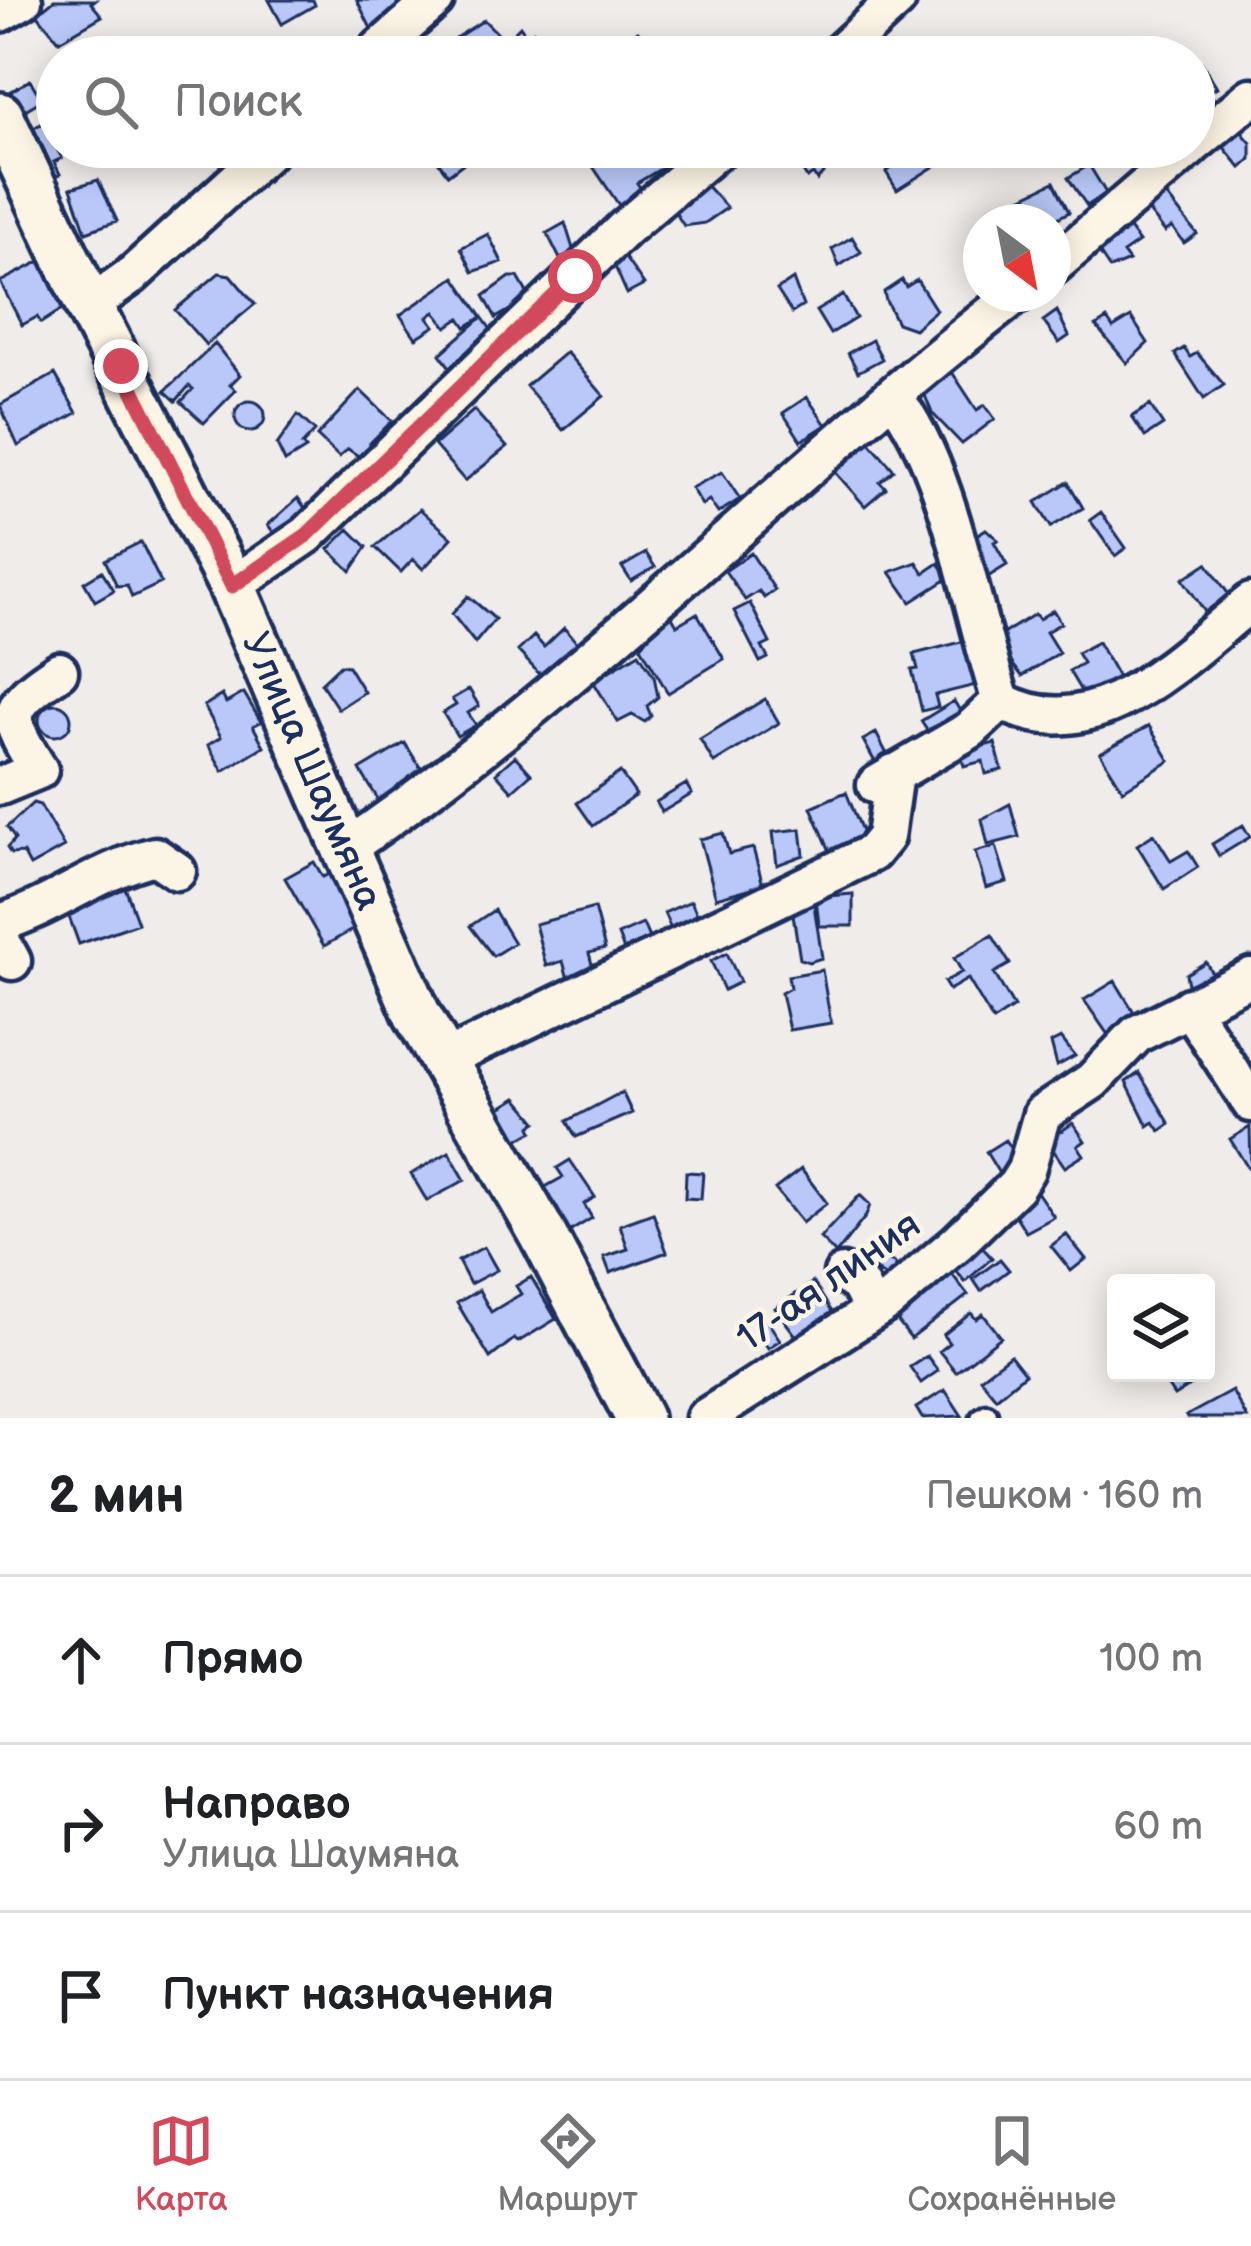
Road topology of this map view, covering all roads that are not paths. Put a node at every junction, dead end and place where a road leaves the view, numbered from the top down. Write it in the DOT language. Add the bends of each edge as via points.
graph roads {
  1 [pos="23,0"];
  2 [pos="435,0"];
  3 [pos="897,0"];
  4 [pos="0,13"];
  5 [pos="394,36"];
  6 [pos="858,36"];
  7 [pos="1251,97"];
  8 [pos="0,116"];
  9 [pos="1215,127"];
  10 [pos="250,168"];
  11 [pos="696,168"];
  12 [pos="1167,168"];
  13 [pos="1071,250"];
  14 [pos="89,306"];
  15 [pos="995,312"];
  16 [pos="892,396"];
  17 [pos="232,586"];
  18 [pos="1251,602"];
  19 [pos="58,671"];
  20 [pos="1001,701"];
  21 [pos="0,786"];
  22 [pos="348,848"];
  23 [pos="177,871"];
  24 [pos="0,923"];
  25 [pos="1251,977"];
  26 [pos="1189,1007"];
  27 [pos="442,1060"];
  28 [pos="1251,1103"];
  29 [pos="843,1274"];
  30 [pos="873,1312"];
  31 [pos="640,1418"];
  32 [pos="705,1418"];
  1 -- 4 [label="street"];
  2 -- 5 [label="street"];
  3 -- 6 [label="street"];
  7 -- 9 [label="street"];
  8 -- 14 [label="street, Улица Шаумяна"];
  10 -- 14 [label="street"];
  11 -- 17 [label="street" via="307,535"];
  12 -- 13 [label="street"];
  14 -- 17 [label="street, Улица Шаумяна"];
  15 -- 16 [label="street"];
  16 -- 20 [label="street" via="932,474"];
  16 -- 22 [label="street" via="638,621"];
  17 -- 22 [label="street, Улица Шаумяна"];
  18 -- 20 [label="street" via="1110,706 1058,718"];
  19 -- 21 [label="street" via="11,715 39,770"];
  20 -- 27 [label="street" via="970,730 880,782 885,837 872,853"];
  22 -- 27 [label="street, Улица Шаумяна"];
  23 -- 24 [label="street" via="155,856 117,866"];
  25 -- 26 [label="street, 17-ая линия"];
  26 -- 28 [label="street"];
  26 -- 30 [label="street, 17-ая линия" via="1137,1034 1092,1081 1042,1114 1016,1186"];
  27 -- 31 [label="street, Улица Шаумяна"];
  29 -- 30 [label="street" via="859,1284"];
  30 -- 32 [label="street, 17-ая линия"];
}
